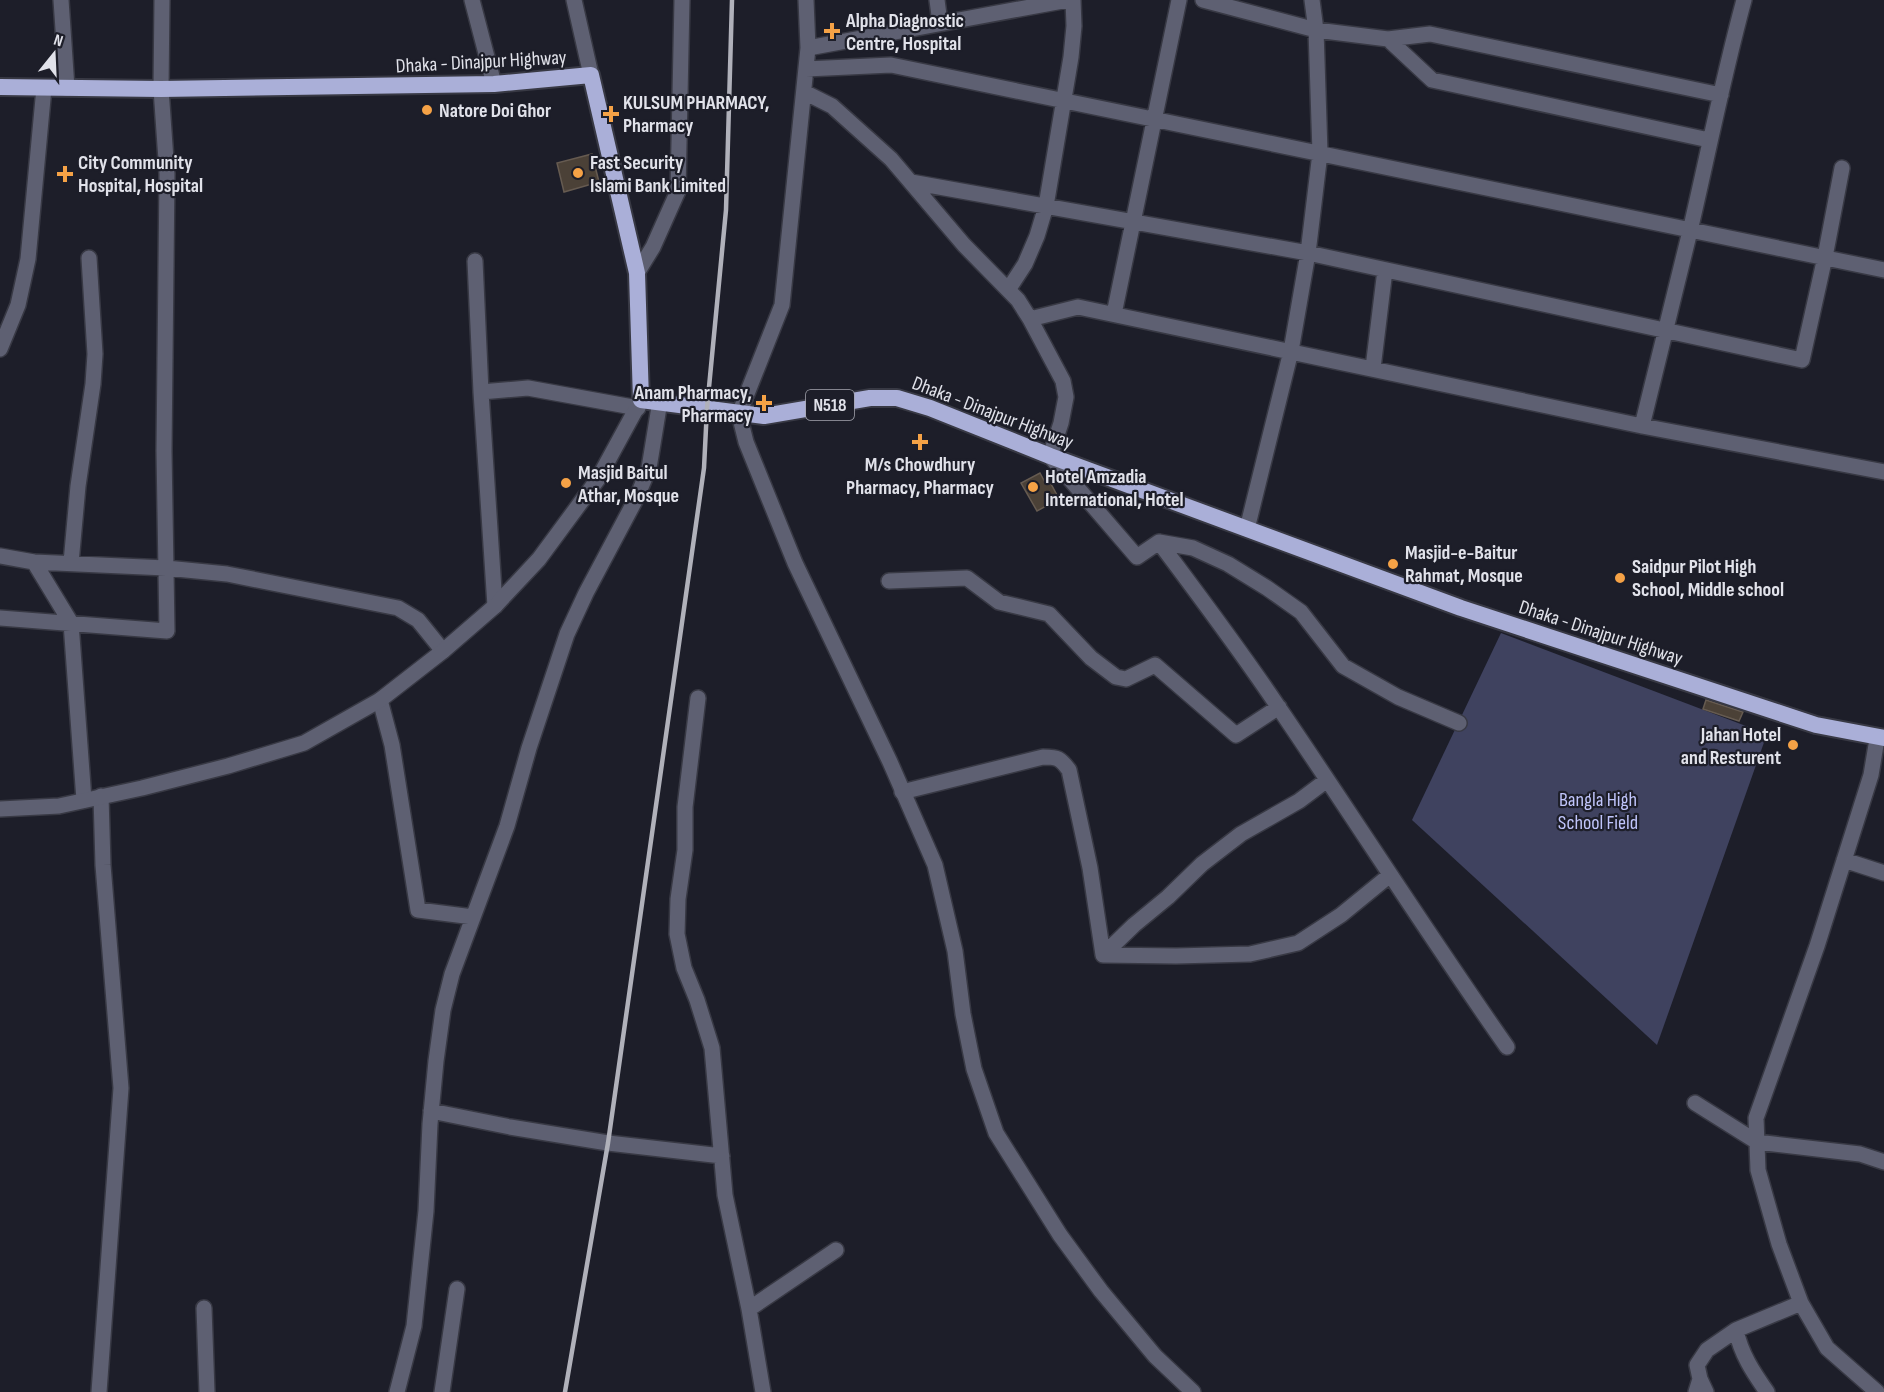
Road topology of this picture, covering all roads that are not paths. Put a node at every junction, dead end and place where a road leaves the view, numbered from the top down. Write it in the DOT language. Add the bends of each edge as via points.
graph roads {
  1 [pos="61,0"];
  2 [pos="162,0"];
  3 [pos="472,0"];
  4 [pos="574,0"];
  5 [pos="682,0"];
  6 [pos="806,0"];
  7 [pos="937,0"];
  8 [pos="1068,0"];
  9 [pos="1073,0"];
  10 [pos="1179,0"];
  11 [pos="1203,0"];
  12 [pos="1312,0"];
  13 [pos="1744,0"];
  14 [pos="1044,2"];
  15 [pos="939,23"];
  16 [pos="1316,30"];
  17 [pos="1388,39"];
  18 [pos="808,48"];
  19 [pos="806,69"];
  20 [pos="591,75"];
  21 [pos="494,84"];
  22 [pos="0,87"];
  23 [pos="44,88"];
  24 [pos="68,88"];
  25 [pos="161,89"];
  26 [pos="804,92"];
  27 [pos="1721,95"];
  28 [pos="1063,100"];
  29 [pos="1154,119"];
  30 [pos="1709,140"];
  31 [pos="1320,153"];
  32 [pos="1842,168"];
  33 [pos="912,182"];
  34 [pos="1046,206"];
  35 [pos="1133,222"];
  36 [pos="1690,230"];
  37 [pos="1308,253"];
  38 [pos="1825,257"];
  39 [pos="89,258"];
  40 [pos="474,261"];
  41 [pos="1385,270"];
  42 [pos="1884,270"];
  43 [pos="637,273"];
  44 [pos="1008,290"];
  45 [pos="1114,314"];
  46 [pos="1030,319"];
  47 [pos="1665,331"];
  48 [pos="0,350"];
  49 [pos="1291,351"];
  50 [pos="1373,369"];
  51 [pos="481,392"];
  52 [pos="660,401"];
  53 [pos="640,404"];
  54 [pos="739,414"];
  55 [pos="1642,426"];
  56 [pos="1050,456"];
  57 [pos="1884,472"];
  58 [pos="1247,530"];
  59 [pos="1160,542"];
  60 [pos="0,556"];
  61 [pos="34,562"];
  62 [pos="71,564"];
  63 [pos="166,568"];
  64 [pos="889,581"];
  65 [pos="495,606"];
  66 [pos="0,618"];
  67 [pos="71,623"];
  68 [pos="442,651"];
  69 [pos="698,698"];
  70 [pos="380,700"];
  71 [pos="1279,707"];
  72 [pos="1459,723"];
  73 [pos="1879,737"];
  74 [pos="1327,780"];
  75 [pos="903,792"];
  76 [pos="101,796"];
  77 [pos="84,800"];
  78 [pos="0,809"];
  79 [pos="1844,860"];
  80 [pos="1884,873"];
  81 [pos="1390,875"];
  82 [pos="473,916"];
  83 [pos="1103,955"];
  84 [pos="1508,1047"];
  85 [pos="1695,1103"];
  86 [pos="431,1111"];
  87 [pos="1757,1142"];
  88 [pos="722,1155"];
  89 [pos="1884,1162"];
  90 [pos="836,1250"];
  91 [pos="457,1289"];
  92 [pos="1801,1303"];
  93 [pos="204,1308"];
  94 [pos="749,1309"];
  95 [pos="1736,1330"];
  96 [pos="1701,1388"];
  97 [pos="1878,1390"];
  98 [pos="99,1392"];
  99 [pos="207,1392"];
  100 [pos="397,1392"];
  101 [pos="442,1392"];
  102 [pos="763,1392"];
  103 [pos="1193,1392"];
  104 [pos="1767,1392"];
  1 -- 24 [label="street"];
  2 -- 25 [label="street"];
  3 -- 21 [label="street"];
  4 -- 20 [label="street"];
  5 -- 43 [label="street" via="678,191"];
  6 -- 18 [label="street"];
  7 -- 15 [label="street"];
  8 -- 14 [label="street"];
  9 -- 28 [label="street" via="1071,57"];
  10 -- 29 [label="street"];
  11 -- 16 [label="street"];
  12 -- 16 [label="street"];
  13 -- 27 [label="street"];
  14 -- 15 [label="street"];
  15 -- 18 [label="street"];
  16 -- 17 [label="street"];
  16 -- 31 [label="street"];
  17 -- 27 [label="street" via="1430,34"];
  17 -- 30 [label="street" via="1431,80"];
  18 -- 19 [label="street"];
  19 -- 26 [label="street"];
  19 -- 28 [label="street" via="891,65"];
  20 -- 21 [label="highway, Dhaka - Dinajpur Highway"];
  20 -- 43 [label="highway, Dhaka - Dinajpur Highway"];
  21 -- 25 [label="highway, Dhaka - Dinajpur Highway"];
  22 -- 23 [label="highway, Dhaka - Dinajpur Highway"];
  23 -- 24 [label="highway, Dhaka - Dinajpur Highway"];
  23 -- 48 [label="street" via="28,259 18,305"];
  24 -- 25 [label="highway, Dhaka - Dinajpur Highway"];
  25 -- 63 [label="street" via="166,174"];
  26 -- 33 [label="street" via="832,106"];
  26 -- 54 [label="street" via="782,305"];
  27 -- 30 [label="street"];
  28 -- 29 [label="street"];
  28 -- 34 [label="street"];
  29 -- 31 [label="street"];
  29 -- 35 [label="street"];
  30 -- 36 [label="street"];
  31 -- 36 [label="street"];
  31 -- 37 [label="street"];
  32 -- 38 [label="street"];
  33 -- 34 [label="street"];
  33 -- 44 [label="street"];
  34 -- 35 [label="street"];
  34 -- 44 [label="street" via="1025,264"];
  35 -- 37 [label="street"];
  35 -- 45 [label="street"];
  36 -- 38 [label="street"];
  36 -- 47 [label="street"];
  37 -- 41 [label="street"];
  37 -- 49 [label="street"];
  38 -- 42 [label="street"];
  38 -- 47 [label="street" via="1802,360"];
  39 -- 62 [label="street" via="95,354"];
  40 -- 51 [label="street"];
  41 -- 47 [label="street"];
  41 -- 50 [label="street"];
  43 -- 53 [label="highway, Dhaka - Dinajpur Highway"];
  44 -- 46 [label="street"];
  45 -- 46 [label="street" via="1078,307"];
  45 -- 49 [label="street"];
  46 -- 56 [label="street" via="1063,381 1066,398"];
  47 -- 55 [label="street"];
  49 -- 50 [label="street"];
  49 -- 58 [label="street"];
  50 -- 55 [label="street"];
  51 -- 53 [label="street" via="528,388"];
  51 -- 65 [label="street"];
  52 -- 53 [label="highway, Dhaka - Dinajpur Highway / N518"];
  52 -- 54 [label="highway, Dhaka - Dinajpur Highway / N518"];
  52 -- 82 [label="street" via="649,468 567,634 507,826"];
  53 -- 65 [label="street" via="598,479 539,559"];
  54 -- 56 [label="highway, Dhaka - Dinajpur Highway / N518" via="764,416 870,398 897,398"];
  54 -- 75 [label="street" via="746,442 795,563"];
  55 -- 57 [label="street"];
  56 -- 58 [label="highway, Dhaka - Dinajpur Highway / N518"];
  56 -- 59 [label="street" via="1137,556"];
  58 -- 73 [label="highway, Dhaka - Dinajpur Highway / N518" via="1461,608 1816,725"];
  59 -- 71 [label="street"];
  59 -- 72 [label="street" via="1193,548 1228,564 1301,612 1343,666 1398,697"];
  60 -- 61 [label="street"];
  61 -- 62 [label="street"];
  61 -- 67 [label="street"];
  62 -- 63 [label="street"];
  63 -- 67 [label="street" via="167,631"];
  63 -- 68 [label="street" via="227,574 398,608 418,620"];
  64 -- 71 [label="street" via="967,578 999,602 1049,614 1091,658 1116,677 1126,679 1155,665 1236,735"];
  65 -- 68 [label="street"];
  66 -- 67 [label="street"];
  67 -- 77 [label="street"];
  68 -- 70 [label="street"];
  69 -- 88 [label="street" via="685,807 677,934 684,968 712,1048"];
  70 -- 76 [label="street" via="304,742 228,766"];
  70 -- 82 [label="street" via="392,745 418,910"];
  71 -- 74 [label="street"];
  73 -- 79 [label="street"];
  74 -- 81 [label="street"];
  74 -- 83 [label="street" via="1241,834 1202,864"];
  75 -- 83 [label="street" via="1043,757 1061,759 1069,770"];
  75 -- 103 [label="street" via="935,865 955,951 974,1069 996,1133 1060,1235 1101,1291 1155,1356"];
  76 -- 77 [label="street"];
  76 -- 98 [label="street" via="121,1088"];
  77 -- 78 [label="street" via="59,806"];
  79 -- 80 [label="street"];
  79 -- 87 [label="street" via="1756,1118"];
  81 -- 83 [label="street" via="1341,915 1298,943 1250,954"];
  81 -- 84 [label="street"];
  82 -- 86 [label="street" via="442,1010"];
  85 -- 87 [label="street"];
  86 -- 88 [label="street" via="608,1143"];
  86 -- 100 [label="street" via="414,1326"];
  87 -- 89 [label="street" via="1860,1154"];
  87 -- 92 [label="street" via="1758,1170 1779,1245"];
  88 -- 94 [label="street" via="725,1195"];
  90 -- 94 [label="street"];
  91 -- 101 [label="street"];
  92 -- 95 [label="street"];
  92 -- 97 [label="street" via="1827,1348"];
  93 -- 99 [label="street"];
  94 -- 102 [label="street"];
  95 -- 96 [label="street" via="1707,1350 1697,1365"];
  95 -- 104 [label="street" via="1750,1368"];
}
